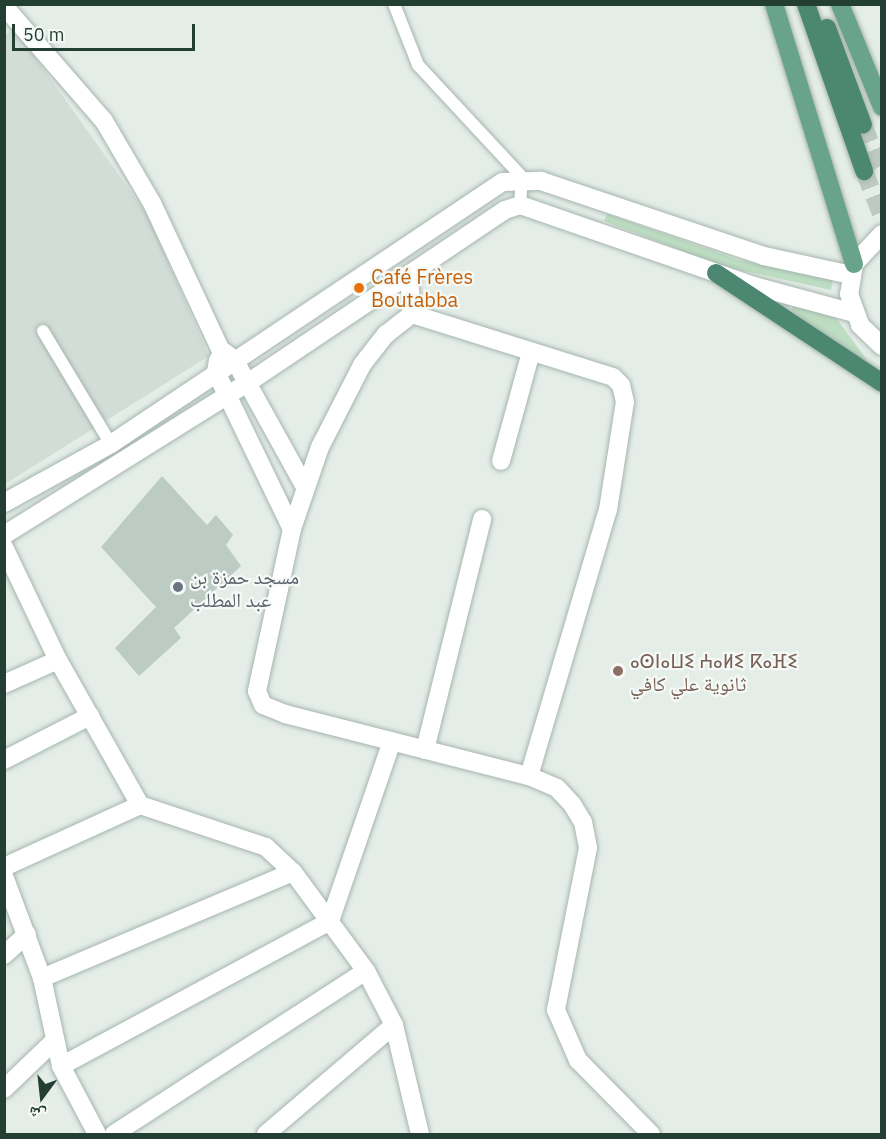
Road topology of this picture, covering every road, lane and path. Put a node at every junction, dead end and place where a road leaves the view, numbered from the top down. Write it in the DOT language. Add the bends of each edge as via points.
graph roads {
  1 [pos="394,4"];
  2 [pos="774,4"];
  3 [pos="806,4"];
  4 [pos="818,4"];
  5 [pos="840,4"];
  6 [pos="4,6"];
  7 [pos="882,108"];
  8 [pos="863,125"];
  9 [pos="864,171"];
  10 [pos="522,177"];
  11 [pos="520,205"];
  12 [pos="882,234"];
  13 [pos="853,270"];
  14 [pos="716,273"];
  15 [pos="409,275"];
  16 [pos="854,313"];
  17 [pos="412,314"];
  18 [pos="43,331"];
  19 [pos="882,346"];
  20 [pos="531,352"];
  21 [pos="227,354"];
  22 [pos="216,372"];
  23 [pos="882,383"];
  24 [pos="246,384"];
  25 [pos="226,395"];
  26 [pos="111,444"];
  27 [pos="501,461"];
  28 [pos="305,487"];
  29 [pos="4,503"];
  30 [pos="482,519"];
  31 [pos="292,530"];
  32 [pos="4,535"];
  33 [pos="4,547"];
  34 [pos="58,660"];
  35 [pos="4,684"];
  36 [pos="90,716"];
  37 [pos="392,741"];
  38 [pos="425,750"];
  39 [pos="4,760"];
  40 [pos="529,776"];
  41 [pos="140,805"];
  42 [pos="4,867"];
  43 [pos="293,872"];
  44 [pos="4,876"];
  45 [pos="330,921"];
  46 [pos="27,934"];
  47 [pos="4,955"];
  48 [pos="366,971"];
  49 [pos="42,978"];
  50 [pos="394,1025"];
  51 [pos="54,1041"];
  52 [pos="61,1066"];
  53 [pos="4,1089"];
  54 [pos="413,1131"];
  55 [pos="97,1134"];
  56 [pos="114,1134"];
  57 [pos="266,1134"];
  58 [pos="651,1134"];
  1 -- 10 [label="lane" via="418,65"];
  2 -- 13 [label="main road"];
  3 -- 9 [label="highway"];
  4 -- 8 [label="highway"];
  5 -- 7 [label="main road"];
  6 -- 21 [label="street" via="104,121 152,203"];
  10 -- 11 [label="lane"];
  10 -- 13 [label="street" via="764,256"];
  10 -- 21 [label="street" via="475,199"];
  11 -- 14 [label="street"];
  11 -- 15 [label="street" via="505,210"];
  12 -- 13 [label="street"];
  13 -- 16 [label="street"];
  14 -- 16 [label="street"];
  14 -- 23 [label="highway"];
  15 -- 17 [label="street"];
  15 -- 24 [label="street"];
  16 -- 19 [label="street"];
  17 -- 20 [label="street"];
  17 -- 28 [label="street" via="386,334 362,365"];
  18 -- 26 [label="lane"];
  20 -- 27 [label="street"];
  20 -- 40 [label="street" via="614,377 625,402 608,510"];
  21 -- 22 [label="street"];
  21 -- 24 [label="street"];
  22 -- 25 [label="street"];
  22 -- 26 [label="street"];
  24 -- 25 [label="street"];
  24 -- 28 [label="street"];
  25 -- 31 [label="street"];
  25 -- 32 [label="street"];
  26 -- 29 [label="street"];
  28 -- 31 [label="street"];
  30 -- 38 [label="street"];
  31 -- 37 [label="street" via="257,691 263,705"];
  33 -- 34 [label="street"];
  34 -- 35 [label="street"];
  34 -- 36 [label="street"];
  36 -- 39 [label="street"];
  36 -- 41 [label="street"];
  37 -- 38 [label="street"];
  37 -- 45 [label="street"];
  38 -- 40 [label="street"];
  40 -- 58 [label="street" via="557,788 572,804 583,822 588,848 561,968 556,1010 565,1039"];
  41 -- 42 [label="street"];
  41 -- 43 [label="street" via="266,847"];
  43 -- 45 [label="street"];
  43 -- 49 [label="street"];
  44 -- 46 [label="street"];
  45 -- 48 [label="street"];
  45 -- 52 [label="street"];
  46 -- 47 [label="street"];
  46 -- 49 [label="street"];
  48 -- 50 [label="street"];
  48 -- 56 [label="street"];
  49 -- 51 [label="street"];
  50 -- 54 [label="street"];
  50 -- 57 [label="street"];
  51 -- 52 [label="street"];
  51 -- 53 [label="street"];
  52 -- 55 [label="street"];
}
